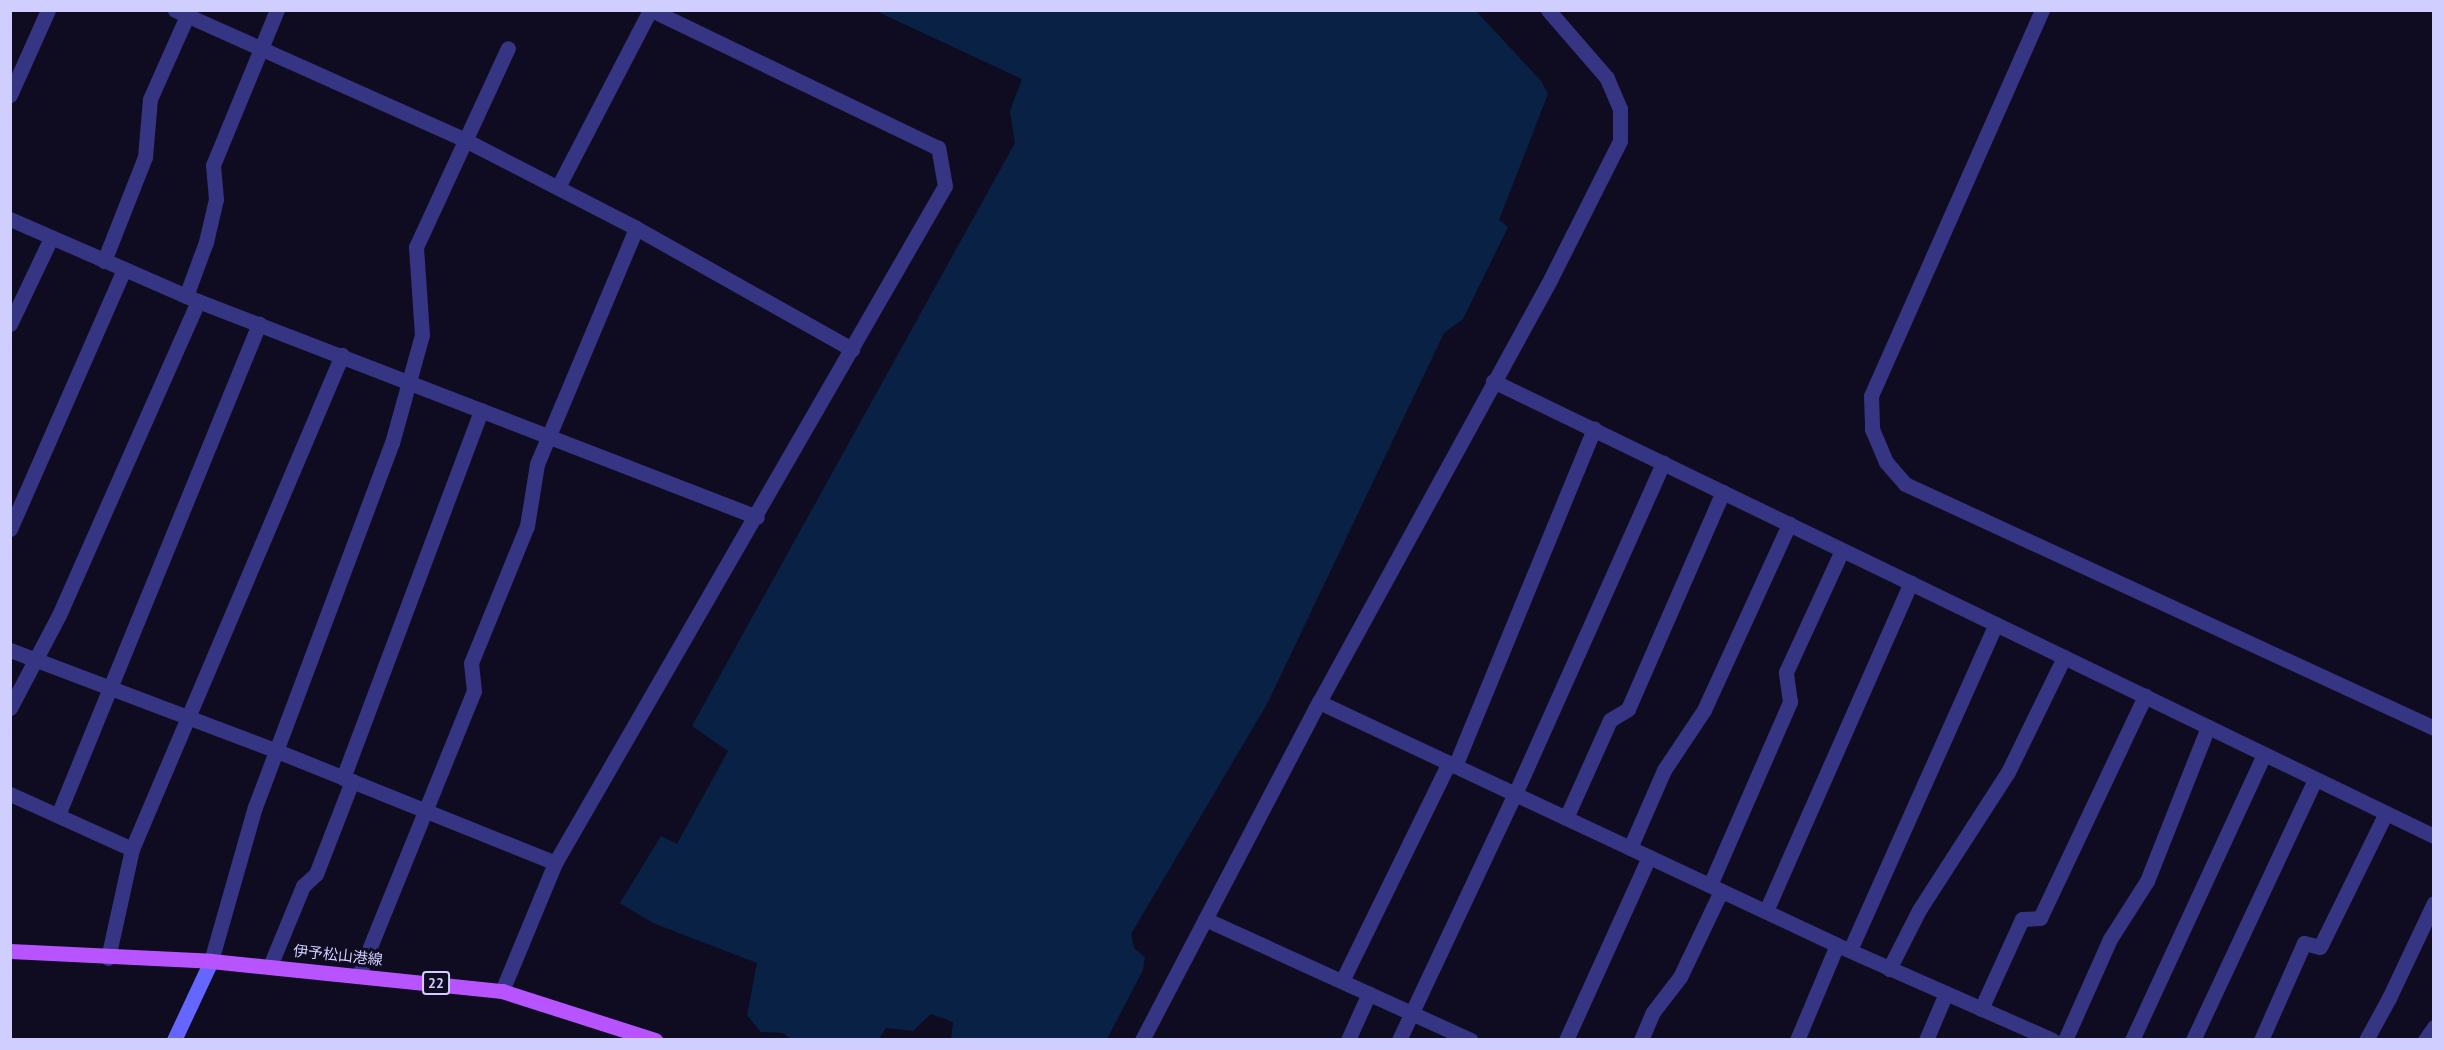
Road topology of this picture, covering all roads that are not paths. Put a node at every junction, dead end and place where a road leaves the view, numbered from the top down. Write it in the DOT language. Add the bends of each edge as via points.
graph roads {
  1 [pos="48,10"];
  2 [pos="277,10"];
  3 [pos="650,10"];
  4 [pos="1548,10"];
  5 [pos="2042,10"];
  6 [pos="181,13"];
  7 [pos="508,48"];
  8 [pos="260,50"];
  9 [pos="10,95"];
  10 [pos="465,140"];
  11 [pos="558,187"];
  12 [pos="10,219"];
  13 [pos="636,228"];
  14 [pos="51,238"];
  15 [pos="104,261"];
  16 [pos="124,269"];
  17 [pos="192,298"];
  18 [pos="10,324"];
  19 [pos="259,324"];
  20 [pos="852,349"];
  21 [pos="342,355"];
  22 [pos="1493,381"];
  23 [pos="409,382"];
  24 [pos="482,410"];
  25 [pos="1593,429"];
  26 [pos="549,436"];
  27 [pos="1663,463"];
  28 [pos="1724,492"];
  29 [pos="757,517"];
  30 [pos="1789,524"];
  31 [pos="10,529"];
  32 [pos="1842,550"];
  33 [pos="1911,584"];
  34 [pos="1996,624"];
  35 [pos="10,650"];
  36 [pos="2064,657"];
  37 [pos="33,659"];
  38 [pos="108,688"];
  39 [pos="2145,696"];
  40 [pos="1319,702"];
  41 [pos="10,708"];
  42 [pos="186,719"];
  43 [pos="2208,727"];
  44 [pos="2433,728"];
  45 [pos="277,751"];
  46 [pos="2264,754"];
  47 [pos="1452,764"];
  48 [pos="348,779"];
  49 [pos="2316,779"];
  50 [pos="10,794"];
  51 [pos="1515,794"];
  52 [pos="425,811"];
  53 [pos="2386,813"];
  54 [pos="58,816"];
  55 [pos="1566,818"];
  56 [pos="2433,836"];
  57 [pos="1630,848"];
  58 [pos="132,849"];
  59 [pos="1649,857"];
  60 [pos="555,863"];
  61 [pos="1716,888"];
  62 [pos="2433,903"];
  63 [pos="1766,911"];
  64 [pos="1205,919"];
  65 [pos="1843,947"];
  66 [pos="10,951"];
  67 [pos="108,958"];
  68 [pos="211,961"];
  69 [pos="270,966"];
  70 [pos="1889,969"];
  71 [pos="359,974"];
  72 [pos="1342,981"];
  73 [pos="502,991"];
  74 [pos="1369,993"];
  75 [pos="1946,993"];
  76 [pos="1981,1009"];
  77 [pos="1410,1012"];
  78 [pos="2433,1027"];
  79 [pos="2042,1038"];
  80 [pos="174,1040"];
  81 [pos="655,1040"];
  82 [pos="1142,1040"];
  83 [pos="1348,1040"];
  84 [pos="1399,1040"];
  85 [pos="1471,1040"];
  86 [pos="1566,1040"];
  87 [pos="1641,1040"];
  88 [pos="1797,1040"];
  89 [pos="1926,1040"];
  90 [pos="2065,1040"];
  91 [pos="2132,1040"];
  92 [pos="2193,1040"];
  93 [pos="2261,1040"];
  94 [pos="2366,1040"];
  95 [pos="2425,1040"];
  1 -- 9 [label="street"];
  2 -- 8 [label="street"];
  3 -- 11 [label="street"];
  3 -- 20 [label="street" via="938,148 945,186"];
  4 -- 22 [label="street" via="1606,78 1620,109 1620,141"];
  5 -- 44 [label="street" via="1871,396 1872,429 1886,462 1905,484"];
  6 -- 8 [label="street"];
  6 -- 15 [label="street" via="150,99 145,157"];
  7 -- 10 [label="street"];
  8 -- 10 [label="street"];
  8 -- 17 [label="street" via="213,165 216,199"];
  10 -- 11 [label="street"];
  10 -- 23 [label="street" via="416,247 422,335"];
  11 -- 13 [label="street"];
  12 -- 14 [label="street"];
  13 -- 20 [label="street"];
  13 -- 26 [label="street"];
  14 -- 15 [label="street"];
  14 -- 18 [label="street"];
  15 -- 16 [label="street"];
  16 -- 17 [label="street"];
  16 -- 31 [label="street"];
  17 -- 19 [label="street"];
  17 -- 37 [label="street" via="59,615"];
  19 -- 21 [label="street"];
  19 -- 38 [label="street" via="142,618"];
  20 -- 29 [label="street"];
  21 -- 23 [label="street"];
  21 -- 42 [label="street"];
  22 -- 25 [label="street"];
  22 -- 40 [label="street"];
  23 -- 24 [label="street"];
  23 -- 45 [label="street" via="392,443"];
  24 -- 26 [label="street"];
  24 -- 48 [label="street"];
  25 -- 27 [label="street"];
  25 -- 47 [label="street"];
  26 -- 29 [label="street"];
  26 -- 52 [label="street" via="537,464 527,526 471,663 474,691"];
  27 -- 28 [label="street"];
  27 -- 51 [label="street"];
  28 -- 30 [label="street"];
  28 -- 55 [label="street" via="1628,709 1610,720"];
  29 -- 60 [label="street"];
  30 -- 32 [label="street"];
  30 -- 57 [label="street" via="1704,710 1664,770"];
  32 -- 33 [label="street"];
  32 -- 61 [label="street" via="1786,672 1790,702"];
  33 -- 34 [label="street"];
  33 -- 63 [label="street"];
  34 -- 36 [label="street"];
  34 -- 65 [label="street"];
  35 -- 37 [label="street"];
  36 -- 39 [label="street"];
  36 -- 70 [label="street" via="2008,772 1919,909"];
  37 -- 38 [label="street"];
  37 -- 41 [label="street"];
  38 -- 42 [label="street"];
  38 -- 54 [label="street"];
  39 -- 43 [label="street"];
  39 -- 76 [label="street" via="2040,918 2022,919"];
  40 -- 47 [label="street"];
  40 -- 64 [label="street"];
  42 -- 45 [label="street"];
  42 -- 58 [label="street"];
  43 -- 46 [label="street"];
  43 -- 90 [label="street" via="2147,881 2110,939"];
  45 -- 48 [label="street"];
  45 -- 68 [label="street" via="255,807"];
  46 -- 49 [label="street"];
  46 -- 91 [label="street"];
  47 -- 51 [label="street"];
  47 -- 72 [label="street"];
  48 -- 52 [label="street"];
  48 -- 69 [label="street" via="316,874 303,886"];
  49 -- 53 [label="street"];
  49 -- 92 [label="street"];
  50 -- 54 [label="street"];
  51 -- 55 [label="street"];
  51 -- 77 [label="street"];
  52 -- 60 [label="street"];
  52 -- 71 [label="street"];
  53 -- 56 [label="street"];
  53 -- 93 [label="street" via="2320,946 2304,944"];
  54 -- 58 [label="street"];
  55 -- 57 [label="street"];
  57 -- 59 [label="street"];
  58 -- 67 [label="street"];
  59 -- 61 [label="street"];
  59 -- 86 [label="street"];
  60 -- 73 [label="street"];
  61 -- 63 [label="street"];
  61 -- 87 [label="street" via="1680,977 1653,1012"];
  62 -- 94 [label="street" via="2390,998"];
  63 -- 65 [label="street"];
  64 -- 72 [label="street"];
  64 -- 82 [label="street"];
  65 -- 70 [label="street"];
  65 -- 88 [label="street"];
  66 -- 67 [label="main road, 伊予松山港線 / 22"];
  67 -- 68 [label="main road, 伊予松山港線 / 22"];
  68 -- 69 [label="main road, 伊予松山港線 / 22"];
  68 -- 80 [label="main road"];
  69 -- 71 [label="main road, 伊予松山港線 / 22"];
  70 -- 75 [label="street"];
  71 -- 73 [label="main road, 伊予松山港線 / 22"];
  72 -- 74 [label="street"];
  73 -- 81 [label="main road, 伊予松山港線 / 22"];
  74 -- 77 [label="street"];
  74 -- 83 [label="street"];
  75 -- 76 [label="street"];
  75 -- 89 [label="street"];
  76 -- 79 [label="street"];
  77 -- 84 [label="street"];
  77 -- 85 [label="street"];
  78 -- 95 [label="street"];
}
